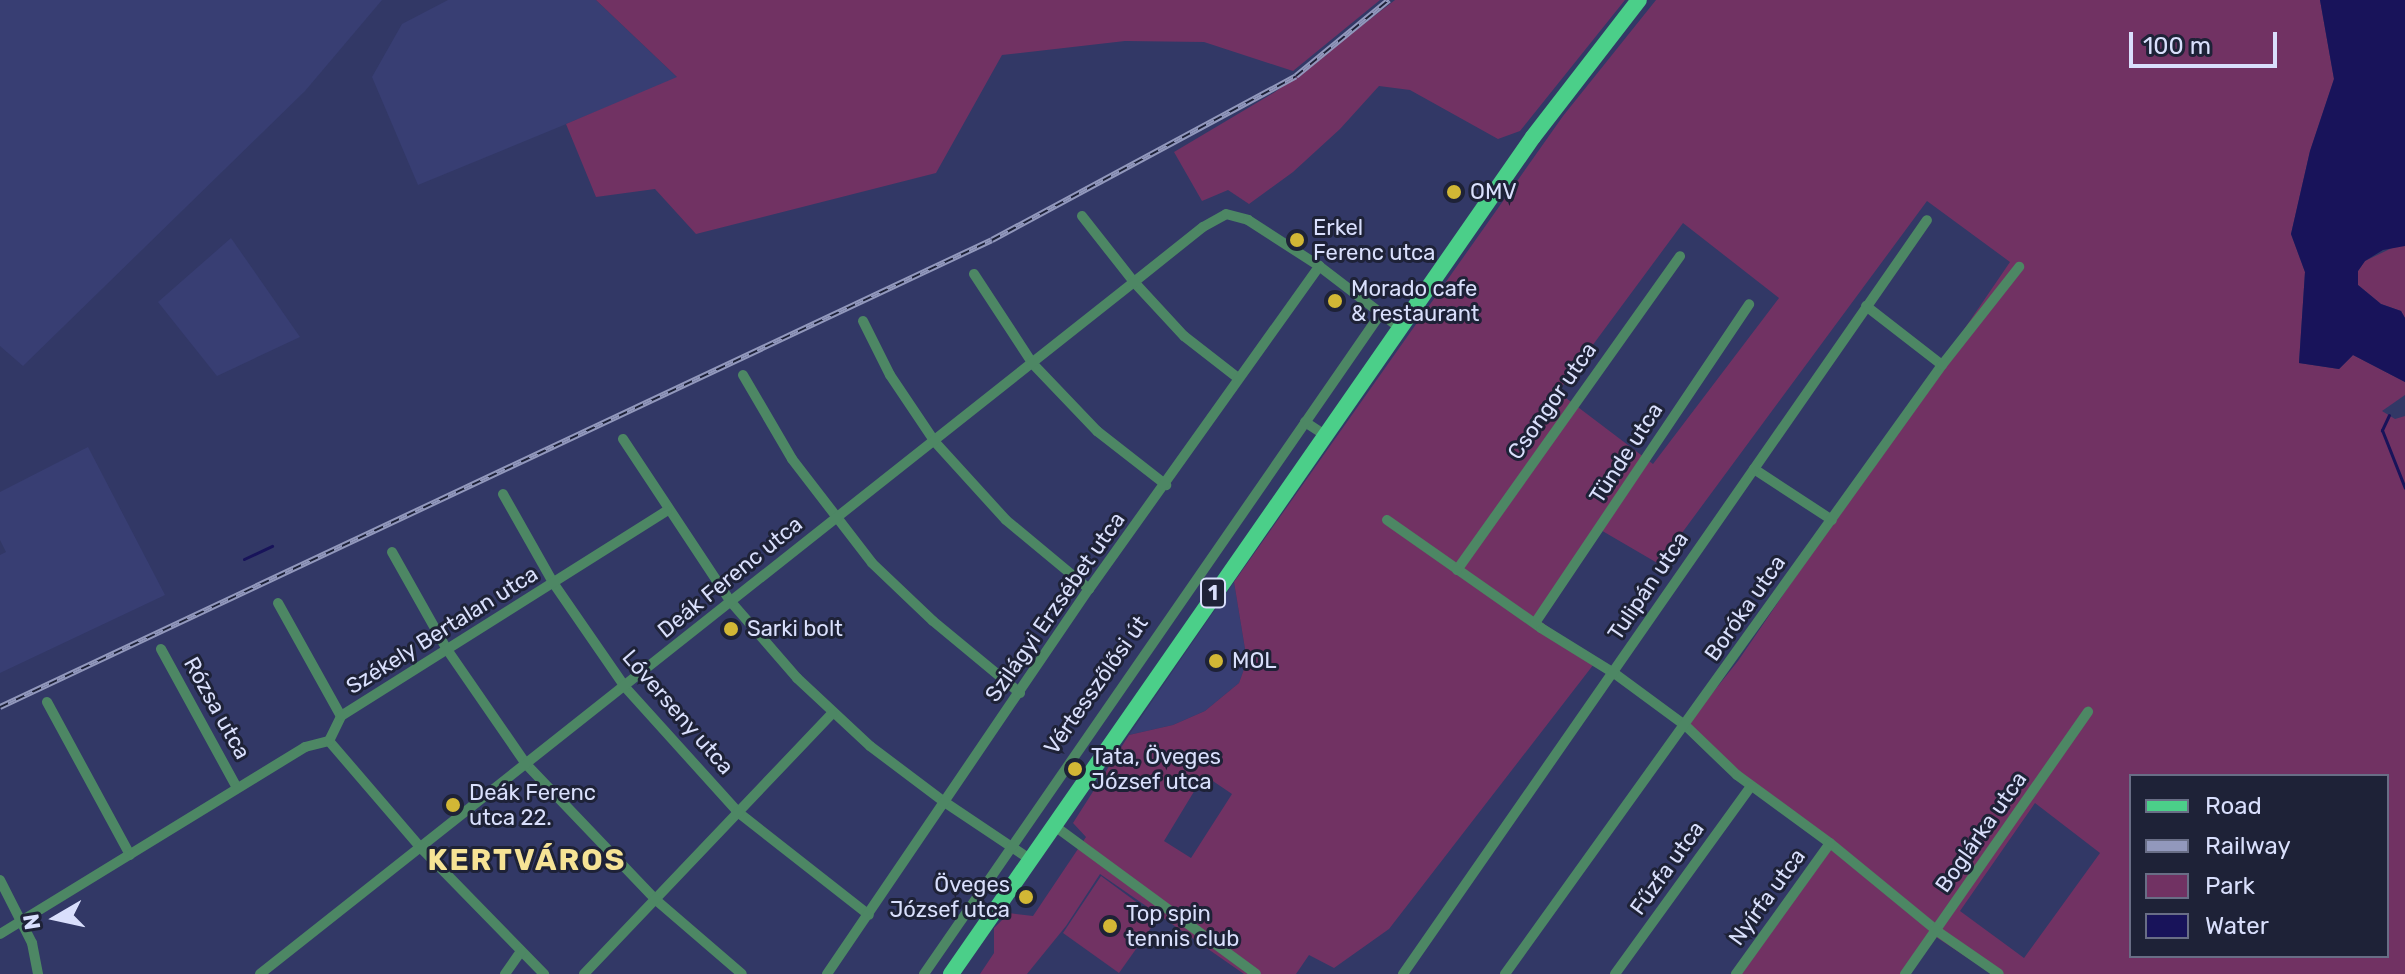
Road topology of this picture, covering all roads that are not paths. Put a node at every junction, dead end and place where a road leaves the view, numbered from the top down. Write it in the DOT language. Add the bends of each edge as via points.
graph roads {
  1 [pos="1639,0"];
  2 [pos="1082,216"];
  3 [pos="1927,220"];
  4 [pos="1680,256"];
  5 [pos="1319,266"];
  6 [pos="2019,267"];
  7 [pos="974,274"];
  8 [pos="1134,282"];
  9 [pos="1749,304"];
  10 [pos="1866,306"];
  11 [pos="1381,313"];
  12 [pos="863,321"];
  13 [pos="1400,328"];
  14 [pos="1033,364"];
  15 [pos="1942,365"];
  16 [pos="743,375"];
  17 [pos="1238,378"];
  18 [pos="1305,422"];
  19 [pos="1325,435"];
  20 [pos="623,439"];
  21 [pos="935,442"];
  22 [pos="1754,469"];
  23 [pos="1166,485"];
  24 [pos="503,494"];
  25 [pos="667,511"];
  26 [pos="836,518"];
  27 [pos="1387,520"];
  28 [pos="1832,520"];
  29 [pos="392,552"];
  30 [pos="1457,570"];
  31 [pos="554,584"];
  32 [pos="1089,589"];
  33 [pos="731,602"];
  34 [pos="278,603"];
  35 [pos="1535,623"];
  36 [pos="446,648"];
  37 [pos="161,649"];
  38 [pos="1614,673"];
  39 [pos="625,687"];
  40 [pos="1020,693"];
  41 [pos="47,702"];
  42 [pos="2088,712"];
  43 [pos="832,714"];
  44 [pos="341,716"];
  45 [pos="1686,726"];
  46 [pos="329,741"];
  47 [pos="526,764"];
  48 [pos="1751,786"];
  49 [pos="237,788"];
  50 [pos="943,801"];
  51 [pos="739,813"];
  52 [pos="1056,827"];
  53 [pos="1830,843"];
  54 [pos="1011,848"];
  55 [pos="422,849"];
  56 [pos="130,855"];
  57 [pos="1031,860"];
  58 [pos="0,880"];
  59 [pos="656,900"];
  60 [pos="869,915"];
  61 [pos="23,922"];
  62 [pos="1937,931"];
  63 [pos="0,934"];
  64 [pos="521,951"];
  65 [pos="38,974"];
  66 [pos="260,974"];
  67 [pos="505,974"];
  68 [pos="544,974"];
  69 [pos="584,974"];
  70 [pos="742,974"];
  71 [pos="827,974"];
  72 [pos="924,974"];
  73 [pos="951,974"];
  74 [pos="1256,974"];
  75 [pos="1403,974"];
  76 [pos="1505,974"];
  77 [pos="1615,974"];
  78 [pos="1736,974"];
  79 [pos="1905,974"];
  80 [pos="1999,974"];
  1 -- 13 [label="main road, Vértesszőlősi út / 1" via="1548,115"];
  2 -- 8 [label="street"];
  3 -- 10 [label="street, Tulipán utca"];
  4 -- 30 [label="street, Csongor utca"];
  5 -- 8 [label="street, Deák Ferenc utca" via="1248,220 1226,214"];
  5 -- 11 [label="street"];
  5 -- 17 [label="street, Szilágyi Erzsébet utca"];
  6 -- 15 [label="street, Boróka utca"];
  7 -- 14 [label="street"];
  8 -- 14 [label="street, Deák Ferenc utca"];
  8 -- 17 [label="street" via="1184,336"];
  9 -- 35 [label="street, Tünde utca"];
  10 -- 15 [label="street"];
  10 -- 22 [label="street, Tulipán utca"];
  11 -- 13 [label="street"];
  11 -- 18 [label="street, Vértesszőlősi út"];
  12 -- 21 [label="street" via="890,375"];
  13 -- 19 [label="main road, Vértesszőlősi út / 1"];
  14 -- 21 [label="street, Deák Ferenc utca"];
  14 -- 23 [label="street" via="1097,431"];
  15 -- 28 [label="street, Boróka utca"];
  16 -- 26 [label="street" via="792,459"];
  17 -- 23 [label="street, Szilágyi Erzsébet utca"];
  18 -- 19 [label="street"];
  18 -- 54 [label="street, Vértesszőlősi út"];
  19 -- 52 [label="main road, Vértesszőlősi út / 1"];
  20 -- 25 [label="street"];
  21 -- 26 [label="street, Deák Ferenc utca"];
  21 -- 32 [label="street" via="1006,520"];
  22 -- 28 [label="street"];
  22 -- 38 [label="street, Tulipán utca"];
  23 -- 32 [label="street, Szilágyi Erzsébet utca"];
  24 -- 31 [label="street, Lóverseny utca"];
  25 -- 31 [label="street, Székely Bertalan utca"];
  25 -- 33 [label="street"];
  26 -- 33 [label="street, Deák Ferenc utca"];
  26 -- 40 [label="street" via="872,563 923,612"];
  27 -- 30 [label="street"];
  28 -- 45 [label="street, Boróka utca"];
  29 -- 36 [label="street"];
  30 -- 35 [label="street"];
  31 -- 36 [label="street, Székely Bertalan utca"];
  31 -- 39 [label="street, Lóverseny utca"];
  32 -- 40 [label="street, Szilágyi Erzsébet utca"];
  33 -- 39 [label="street, Deák Ferenc utca"];
  33 -- 43 [label="street"];
  34 -- 44 [label="street"];
  35 -- 38 [label="street"];
  36 -- 44 [label="street, Székely Bertalan utca"];
  36 -- 47 [label="street"];
  37 -- 49 [label="street, Rózsa utca"];
  38 -- 45 [label="street"];
  38 -- 75 [label="street, Tulipán utca"];
  39 -- 47 [label="street, Deák Ferenc utca"];
  39 -- 51 [label="street, Lóverseny utca"];
  40 -- 50 [label="street, Szilágyi Erzsébet utca"];
  41 -- 56 [label="street"];
  42 -- 62 [label="street, Boglárka utca"];
  43 -- 50 [label="street"];
  43 -- 51 [label="street"];
  44 -- 46 [label="street, Székely Bertalan utca"];
  45 -- 48 [label="street"];
  45 -- 76 [label="street, Boróka utca"];
  46 -- 49 [label="street" via="305,747"];
  46 -- 55 [label="street"];
  47 -- 55 [label="street, Deák Ferenc utca"];
  47 -- 59 [label="street"];
  48 -- 53 [label="street"];
  48 -- 77 [label="street, Fűzfa utca"];
  49 -- 56 [label="street"];
  50 -- 54 [label="street"];
  50 -- 60 [label="street, Szilágyi Erzsébet utca"];
  51 -- 59 [label="street"];
  51 -- 60 [label="street, Lóverseny utca"];
  52 -- 57 [label="main road, Vértesszőlősi út / 1"];
  52 -- 74 [label="street"];
  53 -- 62 [label="street"];
  53 -- 78 [label="street, Nyírfa utca"];
  54 -- 57 [label="street"];
  54 -- 72 [label="street, Vértesszőlősi út"];
  55 -- 64 [label="street"];
  55 -- 66 [label="street, Deák Ferenc utca"];
  56 -- 61 [label="street"];
  57 -- 73 [label="main road, Vértesszőlősi út / 1"];
  58 -- 61 [label="street"];
  59 -- 69 [label="street"];
  59 -- 70 [label="street"];
  60 -- 71 [label="street, Szilágyi Erzsébet utca"];
  61 -- 63 [label="street"];
  61 -- 65 [label="street"];
  62 -- 79 [label="street, Boglárka utca"];
  62 -- 80 [label="street"];
  64 -- 67 [label="street"];
  64 -- 68 [label="street"];
}
